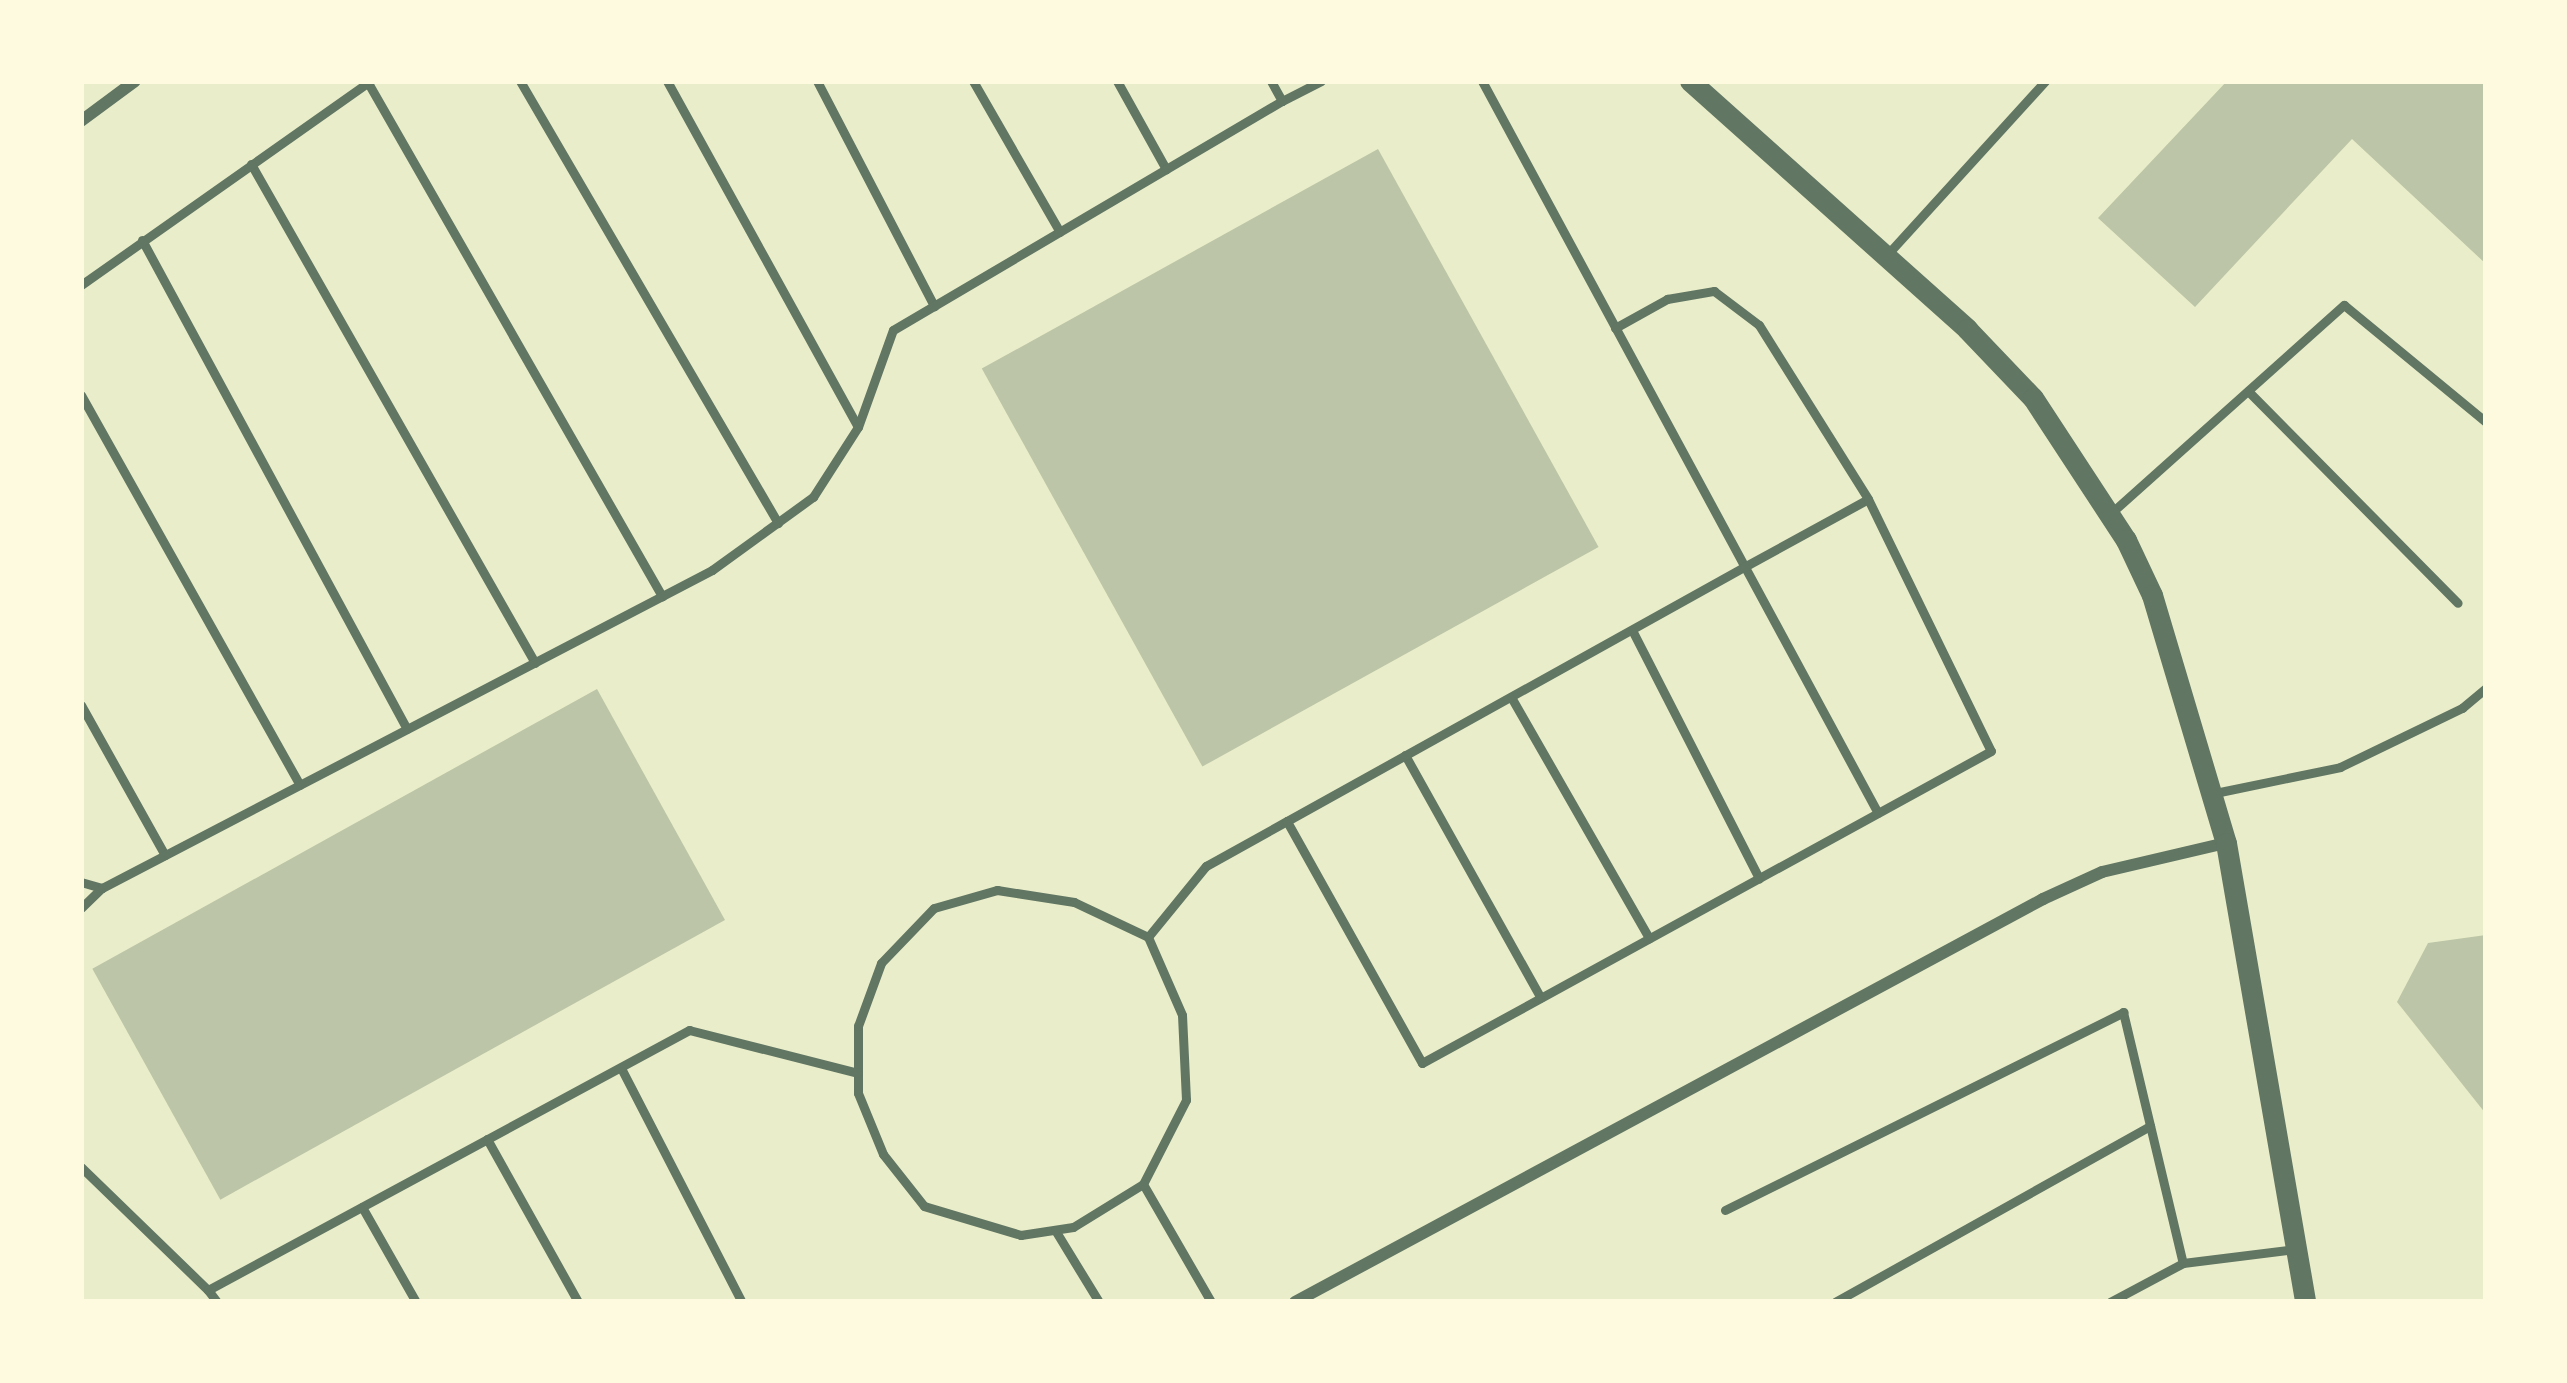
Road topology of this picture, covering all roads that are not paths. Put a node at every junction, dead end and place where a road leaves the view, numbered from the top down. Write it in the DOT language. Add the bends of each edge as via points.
graph roads {
  1 [pos="135,81"];
  2 [pos="520,81"];
  3 [pos="667,81"];
  4 [pos="817,81"];
  5 [pos="974,81"];
  6 [pos="1117,81"];
  7 [pos="1271,81"];
  8 [pos="1321,81"];
  9 [pos="1482,81"];
  10 [pos="1690,81"];
  11 [pos="2045,81"];
  12 [pos="368,82"];
  13 [pos="1282,101"];
  14 [pos="81,121"];
  15 [pos="251,164"];
  16 [pos="1166,169"];
  17 [pos="1060,232"];
  18 [pos="142,240"];
  19 [pos="1885,257"];
  20 [pos="81,285"];
  21 [pos="934,306"];
  22 [pos="1616,328"];
  23 [pos="2248,391"];
  24 [pos="81,395"];
  25 [pos="2486,422"];
  26 [pos="858,427"];
  27 [pos="1868,499"];
  28 [pos="2110,514"];
  29 [pos="778,523"];
  30 [pos="1744,567"];
  31 [pos="662,596"];
  32 [pos="2458,603"];
  33 [pos="1632,630"];
  34 [pos="535,663"];
  35 [pos="2486,688"];
  36 [pos="1511,697"];
  37 [pos="81,705"];
  38 [pos="407,729"];
  39 [pos="1405,755"];
  40 [pos="300,785"];
  41 [pos="2210,794"];
  42 [pos="1878,813"];
  43 [pos="1286,821"];
  44 [pos="2226,843"];
  45 [pos="165,855"];
  46 [pos="1760,878"];
  47 [pos="81,882"];
  48 [pos="102,888"];
  49 [pos="81,908"];
  50 [pos="1148,937"];
  51 [pos="1649,938"];
  52 [pos="1540,998"];
  53 [pos="621,1067"];
  54 [pos="858,1073"];
  55 [pos="2150,1126"];
  56 [pos="487,1139"];
  57 [pos="81,1167"];
  58 [pos="1143,1184"];
  59 [pos="362,1207"];
  60 [pos="1725,1210"];
  61 [pos="1055,1229"];
  62 [pos="2296,1250"];
  63 [pos="2182,1263"];
  64 [pos="208,1290"];
  65 [pos="1321,1296"];
  66 [pos="218,1302"];
  67 [pos="416,1302"];
  68 [pos="578,1302"];
  69 [pos="742,1302"];
  70 [pos="1099,1302"];
  71 [pos="1211,1302"];
  72 [pos="1295,1302"];
  73 [pos="1835,1302"];
  74 [pos="2110,1302"];
  75 [pos="2305,1302"];
  1 -- 14 [label="street"];
  2 -- 29 [label="lane"];
  3 -- 26 [label="lane"];
  4 -- 21 [label="lane"];
  5 -- 17 [label="lane"];
  6 -- 16 [label="lane"];
  7 -- 13 [label="lane"];
  8 -- 13 [label="lane"];
  9 -- 22 [label="lane"];
  10 -- 19 [label="street"];
  11 -- 19 [label="lane"];
  12 -- 15 [label="lane"];
  12 -- 31 [label="lane"];
  13 -- 16 [label="lane"];
  15 -- 18 [label="lane"];
  15 -- 34 [label="lane"];
  16 -- 17 [label="lane"];
  17 -- 21 [label="lane"];
  18 -- 20 [label="lane"];
  18 -- 38 [label="lane"];
  19 -- 28 [label="street" via="2033,398"];
  21 -- 26 [label="lane" via="893,330"];
  22 -- 27 [label="lane" via="1666,299 1714,291 1759,325"];
  22 -- 30 [label="lane"];
  23 -- 25 [label="lane" via="2344,305"];
  23 -- 28 [label="lane"];
  23 -- 32 [label="lane"];
  24 -- 40 [label="lane"];
  26 -- 29 [label="lane" via="813,497"];
  27 -- 30 [label="lane"];
  27 -- 42 [label="lane" via="1991,751"];
  28 -- 41 [label="street" via="2152,595"];
  29 -- 31 [label="lane"];
  30 -- 33 [label="lane"];
  30 -- 42 [label="lane"];
  31 -- 34 [label="lane"];
  33 -- 36 [label="lane"];
  33 -- 46 [label="lane"];
  34 -- 38 [label="lane"];
  35 -- 41 [label="lane" via="2462,709 2340,766"];
  36 -- 39 [label="lane"];
  36 -- 51 [label="lane"];
  37 -- 45 [label="lane"];
  38 -- 40 [label="lane"];
  39 -- 43 [label="lane"];
  39 -- 52 [label="lane"];
  40 -- 45 [label="lane"];
  41 -- 44 [label="street"];
  42 -- 46 [label="lane"];
  43 -- 50 [label="lane" via="1206,866"];
  43 -- 52 [label="lane" via="1423,1063"];
  44 -- 62 [label="street"];
  44 -- 65 [label="street" via="2102,872 2043,899"];
  45 -- 48 [label="lane"];
  46 -- 51 [label="lane"];
  47 -- 48 [label="lane"];
  48 -- 49 [label="lane"];
  50 -- 54 [label="lane" via="1074,902 997,890 934,908 880,963 858,1025"];
  50 -- 58 [label="lane" via="1182,1015 1186,1100"];
  51 -- 52 [label="lane"];
  53 -- 54 [label="lane" via="689,1030"];
  53 -- 56 [label="lane"];
  53 -- 69 [label="lane"];
  54 -- 61 [label="lane" via="883,1154 924,1206 1021,1235"];
  55 -- 60 [label="lane" via="2123,1012"];
  55 -- 63 [label="lane"];
  55 -- 73 [label="lane"];
  56 -- 59 [label="lane"];
  56 -- 68 [label="lane"];
  57 -- 64 [label="lane"];
  58 -- 61 [label="lane" via="1073,1227"];
  58 -- 71 [label="lane"];
  59 -- 64 [label="lane"];
  59 -- 67 [label="lane"];
  61 -- 70 [label="lane"];
  62 -- 63 [label="lane"];
  62 -- 75 [label="street"];
  63 -- 74 [label="lane"];
  64 -- 66 [label="lane"];
  65 -- 72 [label="street"];
}
